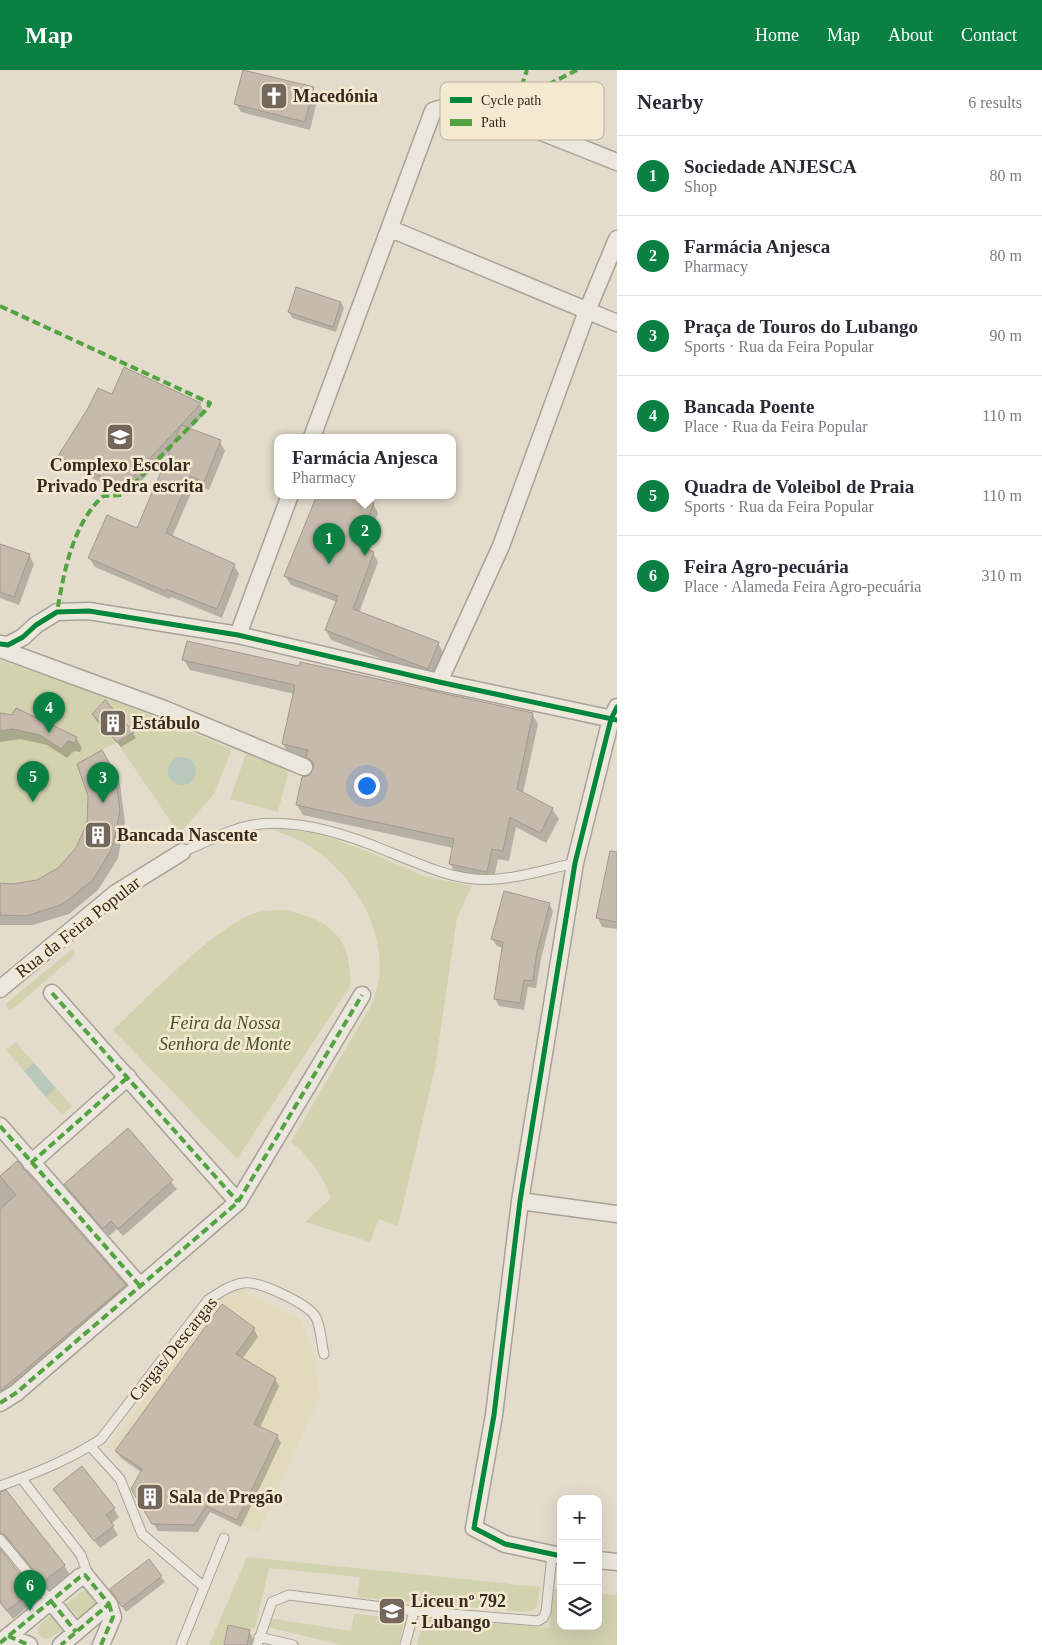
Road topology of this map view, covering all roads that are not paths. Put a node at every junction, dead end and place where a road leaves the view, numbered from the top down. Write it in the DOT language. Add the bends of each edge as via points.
graph roads {
  1 [pos="440,109"];
  2 [pos="560,140"];
  3 [pos="617,162"];
  4 [pos="391,229"];
  5 [pos="617,239"];
  6 [pos="588,311"];
  7 [pos="617,323"];
  8 [pos="313,434"];
  9 [pos="289,499"];
  10 [pos="238,635"];
  11 [pos="0,644"];
  12 [pos="0,649"];
  13 [pos="439,682"];
  14 [pos="615,715"];
  15 [pos="304,767"];
  16 [pos="182,852"];
  17 [pos="575,862"];
  18 [pos="0,989"];
  19 [pos="52,993"];
  20 [pos="362,995"];
  21 [pos="128,1077"];
  22 [pos="0,1126"];
  23 [pos="31,1162"];
  24 [pos="520,1200"];
  25 [pos="238,1202"];
  26 [pos="617,1214"];
  27 [pos="140,1286"];
  28 [pos="324,1354"];
  29 [pos="0,1403"];
  30 [pos="90,1446"];
  31 [pos="21,1478"];
  32 [pos="0,1486"];
  33 [pos="224,1538"];
  34 [pos="0,1539"];
  35 [pos="556,1555"];
  36 [pos="602,1560"];
  37 [pos="617,1562"];
  38 [pos="87,1577"];
  39 [pos="204,1587"];
  40 [pos="51,1601"];
  41 [pos="109,1604"];
  42 [pos="414,1611"];
  43 [pos="76,1632"];
  44 [pos="3,1637"];
  45 [pos="258,1641"];
  46 [pos="29,1645"];
  47 [pos="61,1645"];
  48 [pos="101,1645"];
  49 [pos="181,1645"];
  50 [pos="293,1645"];
  51 [pos="406,1645"];
  1 -- 4 [label="street" via="434,111"];
  2 -- 3 [label="street"];
  4 -- 6 [label="street"];
  4 -- 8 [label="street"];
  5 -- 6 [label="street"];
  6 -- 7 [label="street"];
  6 -- 13 [label="street" via="501,546"];
  9 -- 10 [label="street"];
  10 -- 11 [label="street" via="89,612 57,612 23,637 8,645"];
  10 -- 13 [label="street"];
  12 -- 15 [label="street" via="164,709"];
  13 -- 14 [label="street"];
  14 -- 17 [label="street"];
  16 -- 17 [label="lane" via="251,826 272,823 332,831 423,867 476,879 514,877"];
  16 -- 18 [label="street, Rua da Feira Popular" via="116,893"];
  17 -- 24 [label="street"];
  19 -- 21 [label="street"];
  20 -- 25 [label="street"];
  21 -- 23 [label="street"];
  21 -- 25 [label="street"];
  22 -- 23 [label="street"];
  23 -- 27 [label="street"];
  24 -- 26 [label="street"];
  24 -- 35 [label="street" via="494,1415 474,1528 506,1544"];
  25 -- 27 [label="street"];
  27 -- 29 [label="street" via="16,1393"];
  28 -- 30 [label="lane, Cargas/Descargas" via="315,1316 296,1301 265,1287 244,1282 222,1290 208,1300 101,1439"];
  30 -- 31 [label="lane, Cargas/Descargas" via="40,1472"];
  30 -- 39 [label="lane" via="120,1479 142,1534"];
  31 -- 32 [label="lane, Cargas/Descargas"];
  31 -- 38 [label="lane" via="81,1555"];
  33 -- 39 [label="lane"];
  34 -- 40 [label="lane"];
  35 -- 42 [label="lane" via="546,1612 538,1621"];
  36 -- 37 [label="street"];
  38 -- 40 [label="street" via="80,1576"];
  38 -- 41 [label="street"];
  39 -- 49 [label="lane"];
  40 -- 43 [label="street"];
  40 -- 44 [label="street"];
  41 -- 43 [label="street"];
  41 -- 48 [label="street" via="113,1617"];
  42 -- 45 [label="lane" via="289,1595 272,1602"];
  42 -- 51 [label="lane"];
  43 -- 47 [label="street"];
  44 -- 46 [label="street"];
  45 -- 50 [label="lane"];
}
